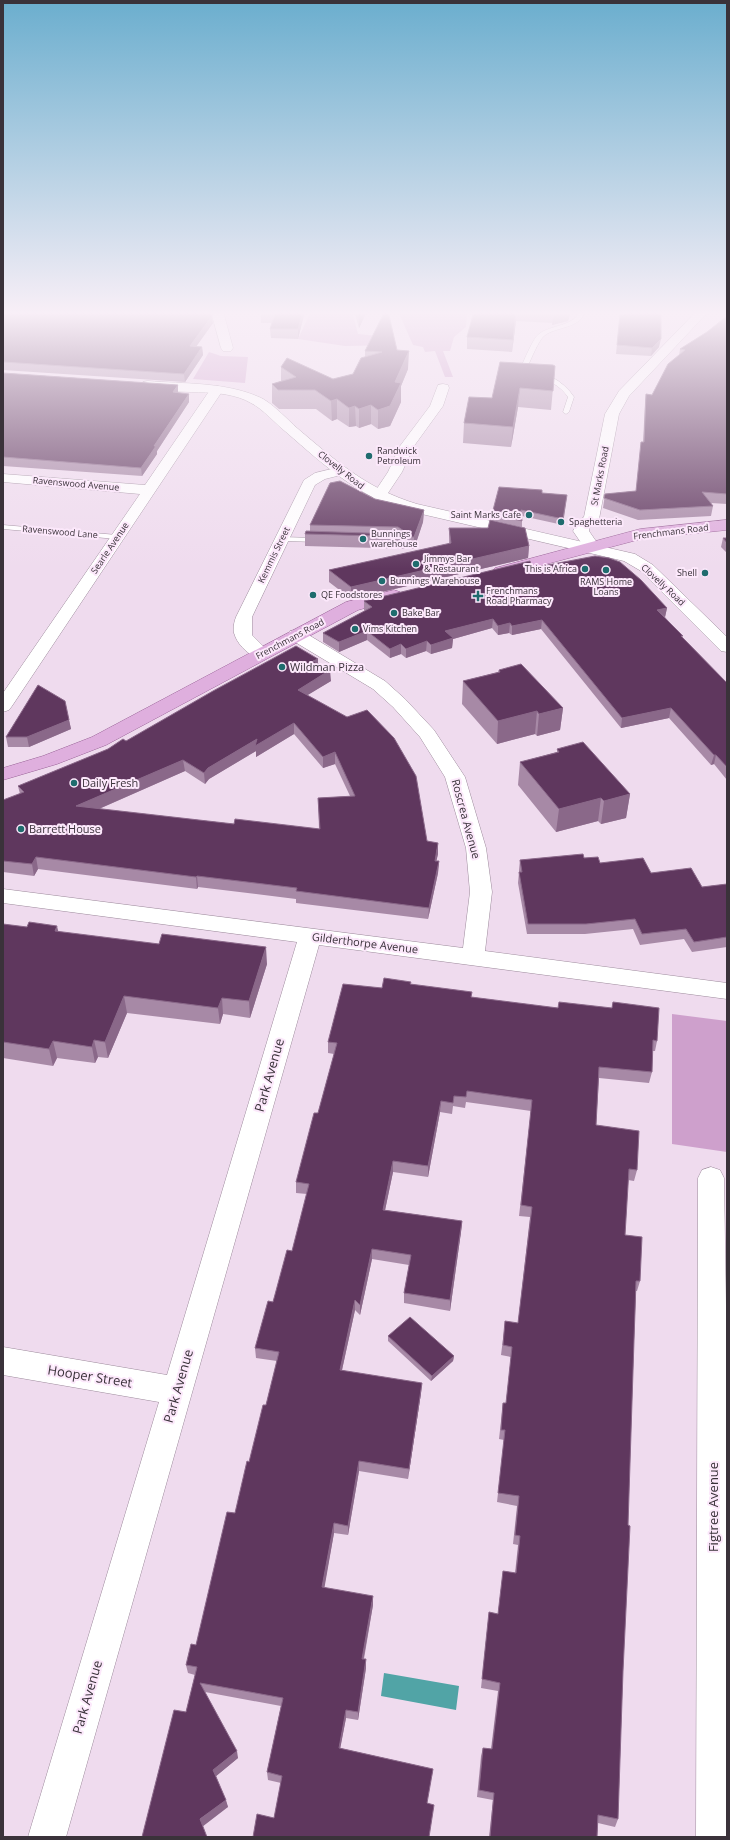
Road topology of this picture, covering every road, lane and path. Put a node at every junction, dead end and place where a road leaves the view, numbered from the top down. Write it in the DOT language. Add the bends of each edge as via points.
graph roads {
  1 [pos="211,397"];
  2 [pos="248,397"];
  3 [pos="440,397"];
  4 [pos="571,397"];
  5 [pos="622,397"];
  6 [pos="566,412"];
  7 [pos="340,471"];
  8 [pos="3,478"];
  9 [pos="150,490"];
  10 [pos="379,496"];
  11 [pos="727,525"];
  12 [pos="3,527"];
  13 [pos="727,534"];
  14 [pos="117,537"];
  15 [pos="282,539"];
  16 [pos="328,541"];
  17 [pos="592,547"];
  18 [pos="486,575"];
  19 [pos="406,592"];
  20 [pos="296,636"];
  21 [pos="727,647"];
  22 [pos="262,654"];
  23 [pos="3,706"];
  24 [pos="3,774"];
  25 [pos="3,896"];
  26 [pos="310,936"];
  27 [pos="473,957"];
  28 [pos="727,991"];
  29 [pos="711,1178"];
  30 [pos="3,1362"];
  31 [pos="176,1391"];
  32 [pos="46,1837"];
  33 [pos="714,1837"];
  1 -- 9 [label="street, Searle Avenue"];
  2 -- 7 [label="street, Clovelly Road" via="256,400"];
  3 -- 10 [label="street" via="425,423 407,446 395,472"];
  4 -- 6 [label="lane"];
  5 -- 17 [label="street, St Marks Road" via="612,414 591,519 583,524 581,530"];
  7 -- 10 [label="street, Clovelly Road"];
  7 -- 15 [label="street, Kemmis Street" via="324,474 309,483"];
  8 -- 9 [label="street, Ravenswood Avenue"];
  9 -- 14 [label="street, Searle Avenue"];
  10 -- 17 [label="street, Clovelly Road" via="413,508"];
  11 -- 17 [label="main road, Frenchmans Road" via="640,534"];
  12 -- 14 [label="lane, Ravenswood Lane"];
  13 -- 17 [label="main road, Frenchmans Road"];
  14 -- 23 [label="street, Searle Avenue"];
  15 -- 16 [label="lane"];
  15 -- 22 [label="street, Kemmis Street" via="242,626 245,640"];
  17 -- 18 [label="main road, Frenchmans Road"];
  17 -- 21 [label="street, Clovelly Road" via="629,557 647,568"];
  19 -- 20 [label="main road, Frenchmans Road" via="352,606"];
  20 -- 22 [label="main road, Frenchmans Road"];
  20 -- 27 [label="street, Roscrea Avenue" via="379,686 399,703 427,734 455,777 476,848 481,892"];
  22 -- 24 [label="main road, Frenchmans Road" via="99,741 50,760"];
  25 -- 26 [label="street, Gilderthorpe Avenue"];
  26 -- 27 [label="street, Gilderthorpe Avenue"];
  26 -- 31 [label="street, Park Avenue"];
  27 -- 28 [label="street, Gilderthorpe Avenue"];
  29 -- 33 [label="street, Figtree Avenue"];
  30 -- 31 [label="street, Hooper Street"];
  31 -- 32 [label="street, Park Avenue"];
}
